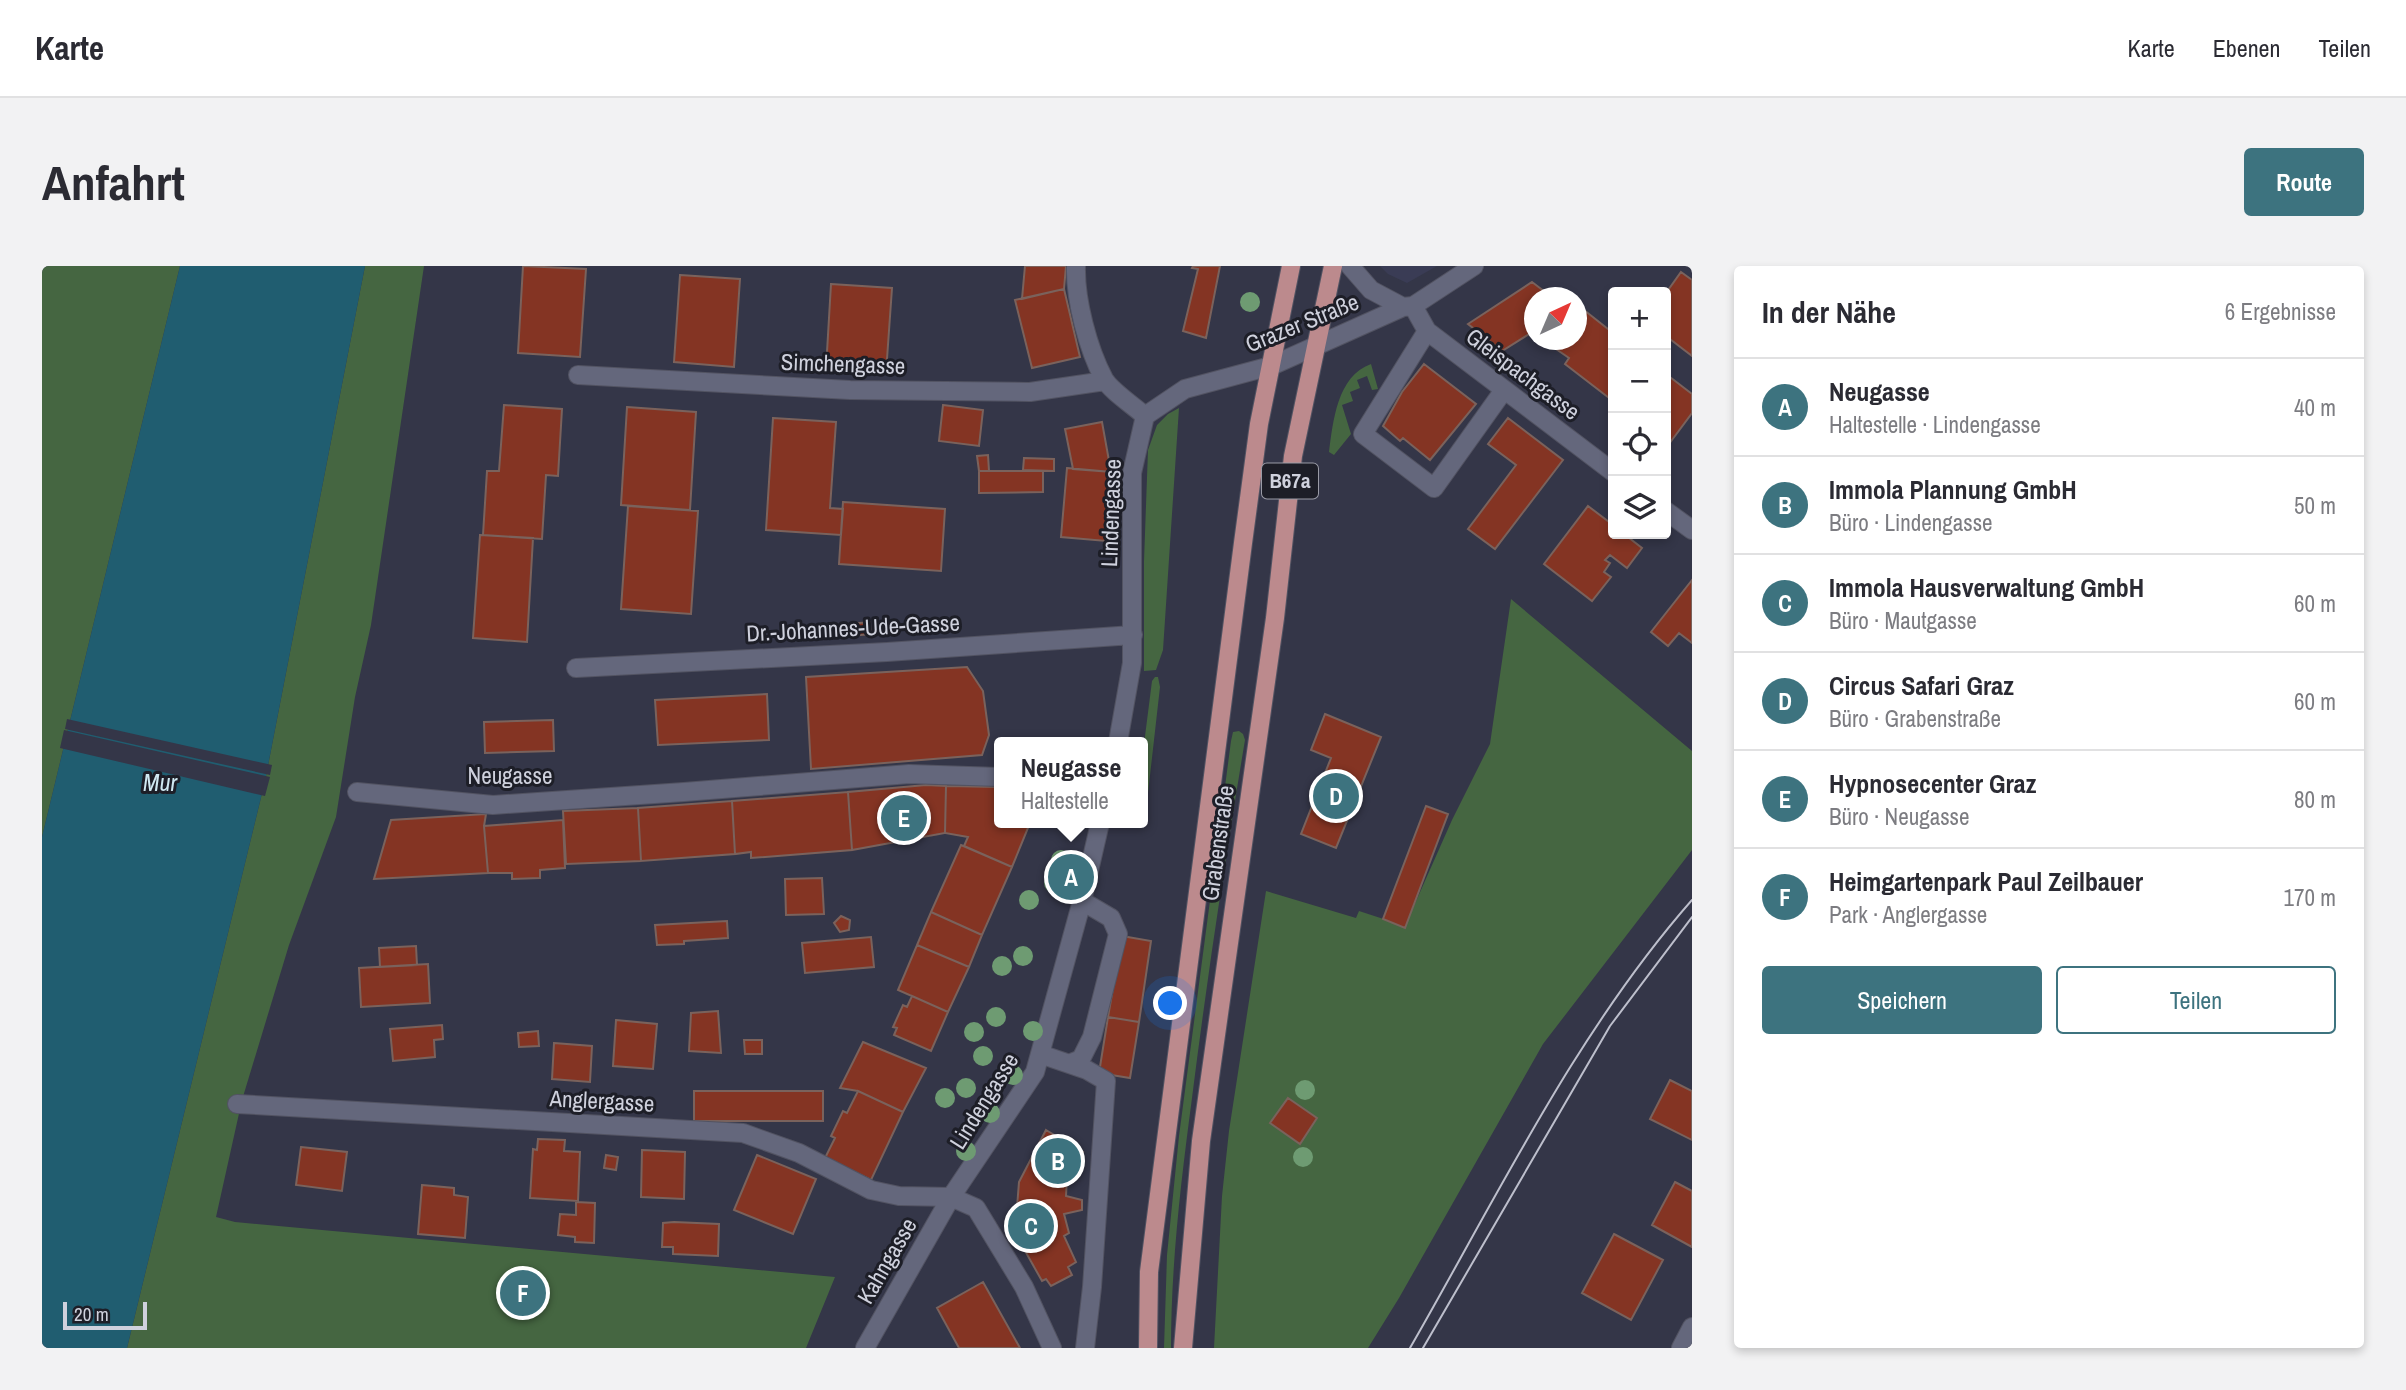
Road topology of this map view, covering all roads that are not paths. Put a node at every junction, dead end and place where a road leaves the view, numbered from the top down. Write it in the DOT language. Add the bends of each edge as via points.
graph roads {
  1 [pos="1076,266"];
  2 [pos="1291,266"];
  3 [pos="1333,266"];
  4 [pos="1350,266"];
  5 [pos="1474,266"];
  6 [pos="1408,307"];
  7 [pos="1427,331"];
  8 [pos="1315,346"];
  9 [pos="1271,366"];
  10 [pos="578,375"];
  11 [pos="1105,381"];
  12 [pos="1504,390"];
  13 [pos="1145,416"];
  14 [pos="1608,467"];
  15 [pos="1671,515"];
  16 [pos="1692,530"];
  17 [pos="1133,635"];
  18 [pos="576,668"];
  19 [pos="1119,737"];
  20 [pos="994,777"];
  21 [pos="357,792"];
  22 [pos="1099,828"];
  23 [pos="1082,901"];
  24 [pos="1040,1054"];
  25 [pos="1071,1063"];
  26 [pos="237,1104"];
  27 [pos="951,1198"];
  28 [pos="1692,1327"];
  29 [pos="865,1348"];
  30 [pos="1052,1348"];
  31 [pos="1085,1348"];
  32 [pos="1148,1348"];
  33 [pos="1183,1348"];
  34 [pos="1681,1348"];
  1 -- 11 [label="street" via="1078,301"];
  2 -- 9 [label="main road, B67a"];
  3 -- 8 [label="main road, B67a"];
  4 -- 6 [label="street" via="1371,290"];
  5 -- 6 [label="street, Grazer Straße"];
  6 -- 7 [label="street, Gleispachgasse"];
  6 -- 8 [label="street, Grazer Straße"];
  7 -- 12 [label="street, Gleispachgasse"];
  7 -- 12 [label="street" via="1363,434 1434,488"];
  8 -- 9 [label="street, Grazer Straße"];
  8 -- 33 [label="main road, Grabenstraße / B67a" via="1293,456 1275,618 1200,1141"];
  9 -- 13 [label="street, Grazer Straße" via="1185,389"];
  9 -- 32 [label="main road, Grabenstraße / B67a" via="1259,424 1149,1272"];
  10 -- 11 [label="street, Simchengasse" via="850,390 1030,392"];
  11 -- 13 [label="street"];
  12 -- 14 [label="street, Gleispachgasse"];
  13 -- 17 [label="street, Lindengasse" via="1132,473"];
  15 -- 16 [label="street"];
  17 -- 18 [label="street, Dr.-Johannes-Ude-Gasse"];
  17 -- 19 [label="street, Lindengasse"];
  20 -- 21 [label="street, Neugasse" via="909,774 493,805"];
  22 -- 23 [label="street, Lindengasse"];
  23 -- 24 [label="street, Lindengasse"];
  23 -- 25 [label="street" via="1111,918 1118,934 1092,1037 1081,1059"];
  24 -- 25 [label="street"];
  24 -- 27 [label="street, Lindengasse" via="1035,1072"];
  25 -- 31 [label="street" via="1106,1081"];
  26 -- 27 [label="street, Anglergasse" via="743,1133 799,1153 871,1190"];
  27 -- 29 [label="street, Kahngasse"];
  27 -- 30 [label="street" via="976,1208 1024,1287"];
  28 -- 34 [label="street"];
}
